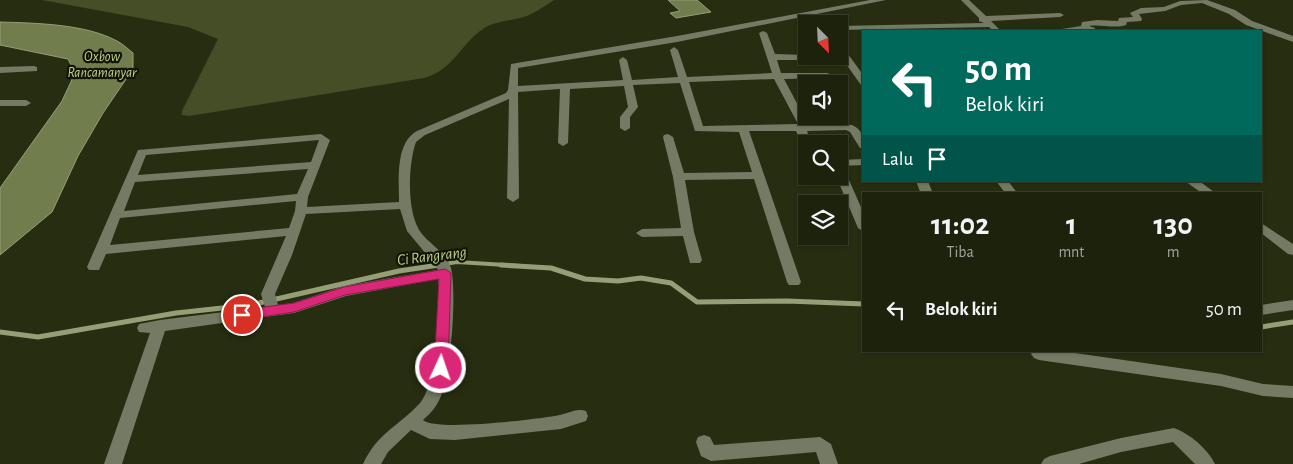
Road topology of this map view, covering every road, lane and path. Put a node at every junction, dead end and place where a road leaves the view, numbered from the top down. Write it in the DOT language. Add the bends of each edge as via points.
graph roads {
  1 [pos="882,0"];
  2 [pos="965,0"];
  3 [pos="1201,1"];
  4 [pos="1060,15"];
  5 [pos="986,22"];
  6 [pos="848,28"];
  7 [pos="996,30"];
  8 [pos="1090,30"];
  9 [pos="763,33"];
  10 [pos="1293,39"];
  11 [pos="674,50"];
  12 [pos="772,57"];
  13 [pos="798,57"];
  14 [pos="622,60"];
  15 [pos="848,61"];
  16 [pos="34,69"];
  17 [pos="0,70"];
  18 [pos="778,76"];
  19 [pos="798,76"];
  20 [pos="683,80"];
  21 [pos="862,80"];
  22 [pos="628,82"];
  23 [pos="564,86"];
  24 [pos="513,90"];
  25 [pos="26,103"];
  26 [pos="0,104"];
  27 [pos="802,127"];
  28 [pos="625,128"];
  29 [pos="743,129"];
  30 [pos="804,135"];
  31 [pos="668,137"];
  32 [pos="862,143"];
  33 [pos="563,144"];
  34 [pos="848,162"];
  35 [pos="862,162"];
  36 [pos="315,165"];
  37 [pos="759,175"];
  38 [pos="679,177"];
  39 [pos="132,179"];
  40 [pos="1003,182"];
  41 [pos="1193,182"];
  42 [pos="845,185"];
  43 [pos="1010,192"];
  44 [pos="1208,192"];
  45 [pos="302,197"];
  46 [pos="514,198"];
  47 [pos="405,205"];
  48 [pos="301,211"];
  49 [pos="117,215"];
  50 [pos="862,223"];
  51 [pos="1262,228"];
  52 [pos="295,232"];
  53 [pos="688,232"];
  54 [pos="642,233"];
  55 [pos="102,250"];
  56 [pos="1293,251"];
  57 [pos="695,260"];
  58 [pos="442,265"];
  59 [pos="94,267"];
  60 [pos="794,282"];
  61 [pos="271,303"];
  62 [pos="1293,305"];
  63 [pos="1262,310"];
  64 [pos="1039,354"];
  65 [pos="1293,392"];
  66 [pos="580,416"];
  67 [pos="412,420"];
  68 [pos="704,442"];
  69 [pos="112,464"];
  70 [pos="372,464"];
  71 [pos="829,464"];
  72 [pos="1050,464"];
  73 [pos="1206,464"];
  1 -- 24 [label="street" via="514,66"];
  2 -- 5 [label="street"];
  3 -- 8 [label="street" via="1180,3 1165,9 1138,10 1134,13 1138,19 1122,20 1122,24 1084,24"];
  3 -- 10 [label="street"];
  4 -- 5 [label="street"];
  5 -- 6 [label="street"];
  5 -- 7 [label="street"];
  9 -- 12 [label="street"];
  11 -- 20 [label="street"];
  12 -- 13 [label="street"];
  12 -- 18 [label="street"];
  14 -- 22 [label="street"];
  15 -- 21 [label="street"];
  16 -- 17 [label="street"];
  18 -- 19 [label="street"];
  18 -- 20 [label="street"];
  18 -- 27 [label="street"];
  20 -- 22 [label="street"];
  20 -- 29 [label="street" via="699,128"];
  22 -- 23 [label="street"];
  22 -- 28 [label="street" via="633,107 625,117"];
  23 -- 24 [label="street"];
  23 -- 33 [label="street"];
  24 -- 46 [label="street"];
  24 -- 47 [label="street" via="502,99 412,139"];
  25 -- 26 [label="street"];
  27 -- 29 [label="street"];
  27 -- 30 [label="street"];
  27 -- 32 [label="street" via="852,128"];
  29 -- 37 [label="street"];
  31 -- 38 [label="street"];
  34 -- 35 [label="street"];
  36 -- 39 [label="street"];
  36 -- 39 [label="street" via="325,140 321,137 144,151"];
  36 -- 45 [label="street"];
  37 -- 38 [label="street"];
  37 -- 60 [label="street"];
  38 -- 53 [label="street"];
  39 -- 49 [label="street"];
  40 -- 43 [label="street"];
  41 -- 44 [label="street"];
  42 -- 50 [label="street"];
  45 -- 48 [label="street"];
  45 -- 49 [label="street"];
  47 -- 48 [label="street"];
  47 -- 58 [label="street" via="413,230"];
  48 -- 52 [label="street"];
  49 -- 55 [label="street"];
  51 -- 56 [label="street"];
  52 -- 55 [label="street"];
  52 -- 61 [label="street"];
  53 -- 54 [label="street"];
  53 -- 57 [label="street"];
  55 -- 59 [label="street"];
  58 -- 61 [label="street" via="294,308"];
  58 -- 67 [label="street" via="441,368 432,400"];
  61 -- 69 [label="street" via="152,326"];
  62 -- 63 [label="street"];
  64 -- 65 [label="street"];
  66 -- 67 [label="street" via="555,423 455,433 430,432"];
  67 -- 70 [label="street" via="392,434"];
  68 -- 71 [label="street" via="711,453 820,444 825,449"];
  72 -- 73 [label="street" via="1174,435"];
}
